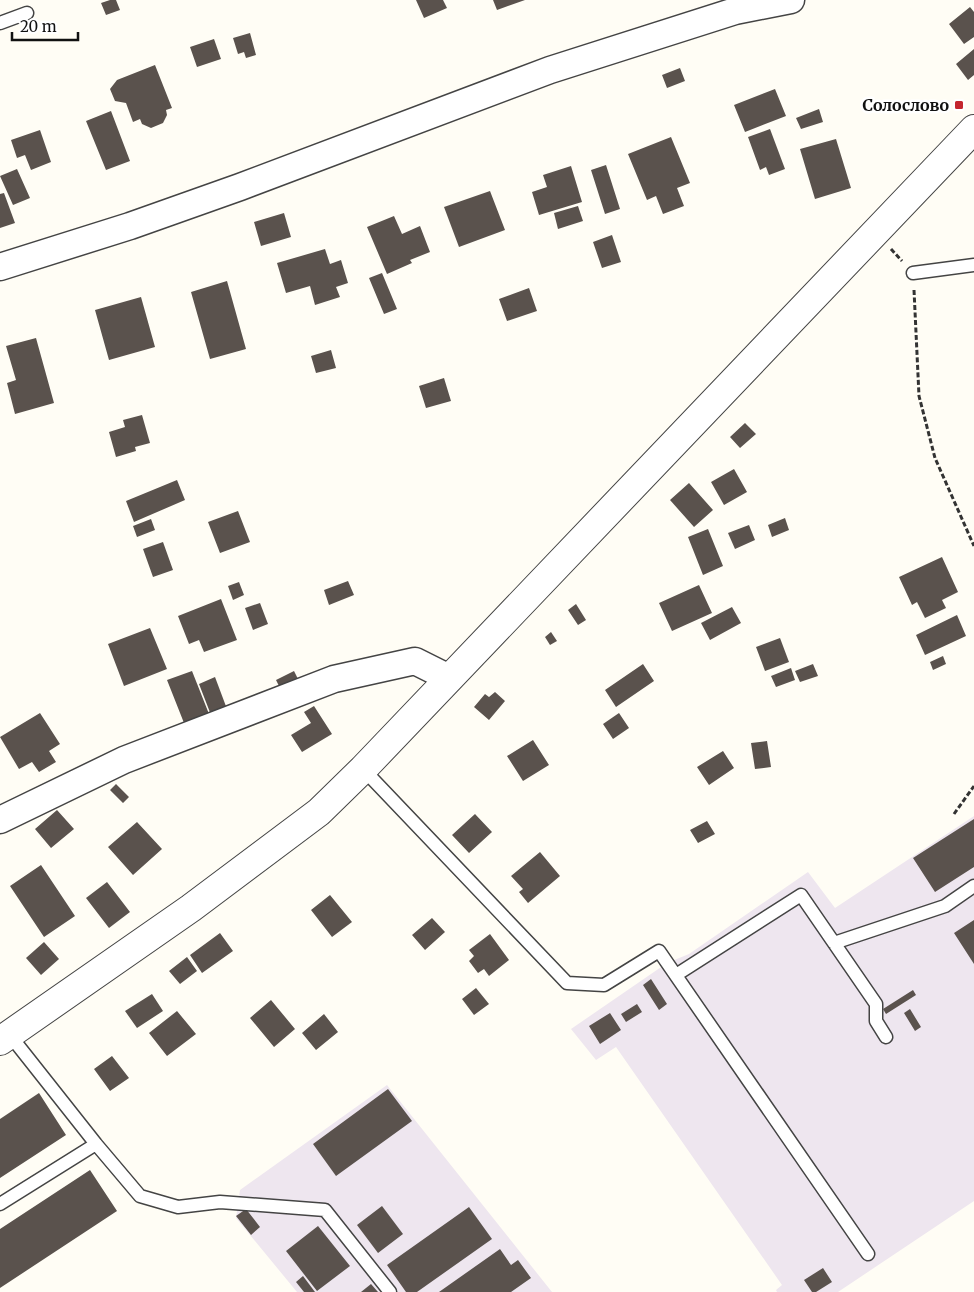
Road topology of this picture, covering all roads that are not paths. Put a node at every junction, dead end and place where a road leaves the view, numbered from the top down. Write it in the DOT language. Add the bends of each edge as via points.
graph roads {
  1 [pos="785,1"];
  2 [pos="27,13"];
  3 [pos="0,23"];
  4 [pos="974,129"];
  5 [pos="974,265"];
  6 [pos="0,267"];
  7 [pos="913,272"];
  8 [pos="449,678"];
  9 [pos="363,769"];
  10 [pos="0,820"];
  11 [pos="974,886"];
  12 [pos="834,943"];
  13 [pos="676,975"];
  14 [pos="886,1037"];
  15 [pos="5,1038"];
  16 [pos="96,1144"];
  17 [pos="0,1204"];
  18 [pos="868,1254"];
  19 [pos="390,1292"];
  1 -- 6 [label="street" via="735,11 550,70 240,187"];
  2 -- 3 [label="lane"];
  4 -- 8 [label="street"];
  5 -- 7 [label="lane"];
  8 -- 9 [label="street"];
  8 -- 10 [label="street" via="414,661 334,679 124,760"];
  9 -- 13 [label="lane" via="567,983 604,985 659,951"];
  9 -- 15 [label="street" via="319,812 192,908"];
  11 -- 12 [label="lane" via="945,906"];
  12 -- 13 [label="lane" via="800,895"];
  12 -- 14 [label="lane" via="876,1004 876,1021"];
  13 -- 18 [label="lane"];
  15 -- 16 [label="lane"];
  16 -- 17 [label="lane"];
  16 -- 19 [label="lane" via="140,1196 178,1207 220,1202 325,1210"];
}
